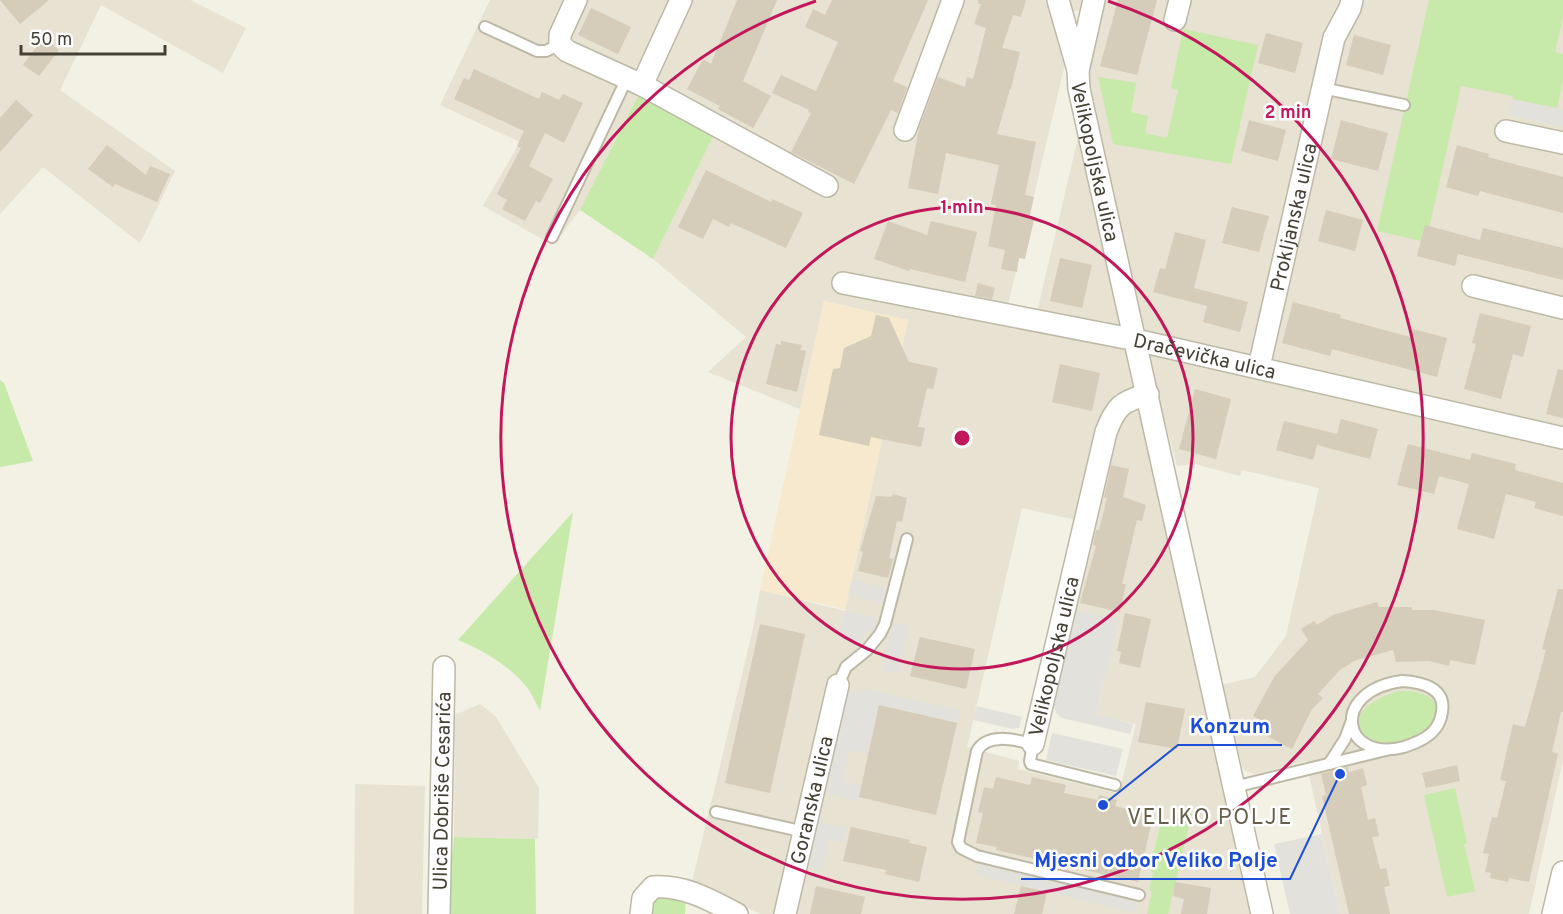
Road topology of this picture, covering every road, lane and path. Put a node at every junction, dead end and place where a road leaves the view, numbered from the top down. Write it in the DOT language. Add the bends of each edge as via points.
graph roads {
  1 [pos="576,0"];
  2 [pos="681,0"];
  3 [pos="953,0"];
  4 [pos="1059,0"];
  5 [pos="1094,0"];
  6 [pos="1352,0"];
  7 [pos="485,27"];
  8 [pos="560,44"];
  9 [pos="1078,71"];
  10 [pos="634,82"];
  11 [pos="1322,88"];
  12 [pos="1404,105"];
  13 [pos="905,130"];
  14 [pos="1506,130"];
  15 [pos="1563,143"];
  16 [pos="827,186"];
  17 [pos="552,237"];
  18 [pos="843,283"];
  19 [pos="1473,286"];
  20 [pos="1563,308"];
  21 [pos="1136,340"];
  22 [pos="1259,367"];
  23 [pos="1148,394"];
  24 [pos="1563,438"];
  25 [pos="907,539"];
  26 [pos="444,667"];
  27 [pos="838,685"];
  28 [pos="1351,723"];
  29 [pos="1033,744"];
  30 [pos="1387,750"];
  31 [pos="1329,764"];
  32 [pos="1115,785"];
  33 [pos="1234,787"];
  34 [pos="716,812"];
  35 [pos="806,832"];
  36 [pos="1563,872"];
  37 [pos="1139,895"];
  38 [pos="439,914"];
  39 [pos="641,914"];
  40 [pos="737,914"];
  41 [pos="785,914"];
  42 [pos="1263,914"];
  43 [pos="1553,914"];
  1 -- 8 [label="street" via="560,35"];
  2 -- 10 [label="street"];
  3 -- 13 [label="street"];
  4 -- 9 [label="street"];
  5 -- 9 [label="street, Velikopoljska ulica"];
  6 -- 11 [label="street, Prokljanska ulica" via="1334,38"];
  7 -- 8 [label="lane" via="537,51"];
  8 -- 10 [label="street" via="567,51"];
  9 -- 21 [label="street, Velikopoljska ulica" via="1086,124"];
  10 -- 16 [label="street"];
  10 -- 17 [label="lane"];
  11 -- 12 [label="lane"];
  11 -- 22 [label="street, Prokljanska ulica"];
  14 -- 15 [label="street"];
  18 -- 21 [label="street, Dračevička ulica"];
  19 -- 20 [label="street"];
  21 -- 22 [label="street, Dračevička ulica"];
  21 -- 23 [label="street, Velikopoljska ulica"];
  22 -- 24 [label="street, Dračevička ulica"];
  23 -- 29 [label="street, Velikopoljska ulica" via="1125,400 1114,411 1106,432"];
  23 -- 33 [label="street, Velikopoljska ulica"];
  25 -- 27 [label="lane" via="890,614 867,650 846,667"];
  26 -- 38 [label="street, Ulica Dobriše Cesarića"];
  27 -- 35 [label="street, Goranska ulica"];
  28 -- 30 [label="lane" via="1363,742"];
  28 -- 30 [label="lane" via="1359,700 1381,686 1402,681 1432,687 1443,706 1436,728 1421,740"];
  28 -- 31 [label="lane"];
  29 -- 32 [label="lane" via="1031,764"];
  29 -- 37 [label="lane, Velikopoljska ulica" via="998,739 979,747 957,836 961,848 977,856"];
  30 -- 31 [label="lane"];
  31 -- 33 [label="lane"];
  33 -- 42 [label="street, Velikopoljska ulica"];
  34 -- 35 [label="lane"];
  35 -- 41 [label="street, Goranska ulica"];
  36 -- 43 [label="street"];
  39 -- 40 [label="street" via="643,898 653,887 670,886 702,895"];
}
